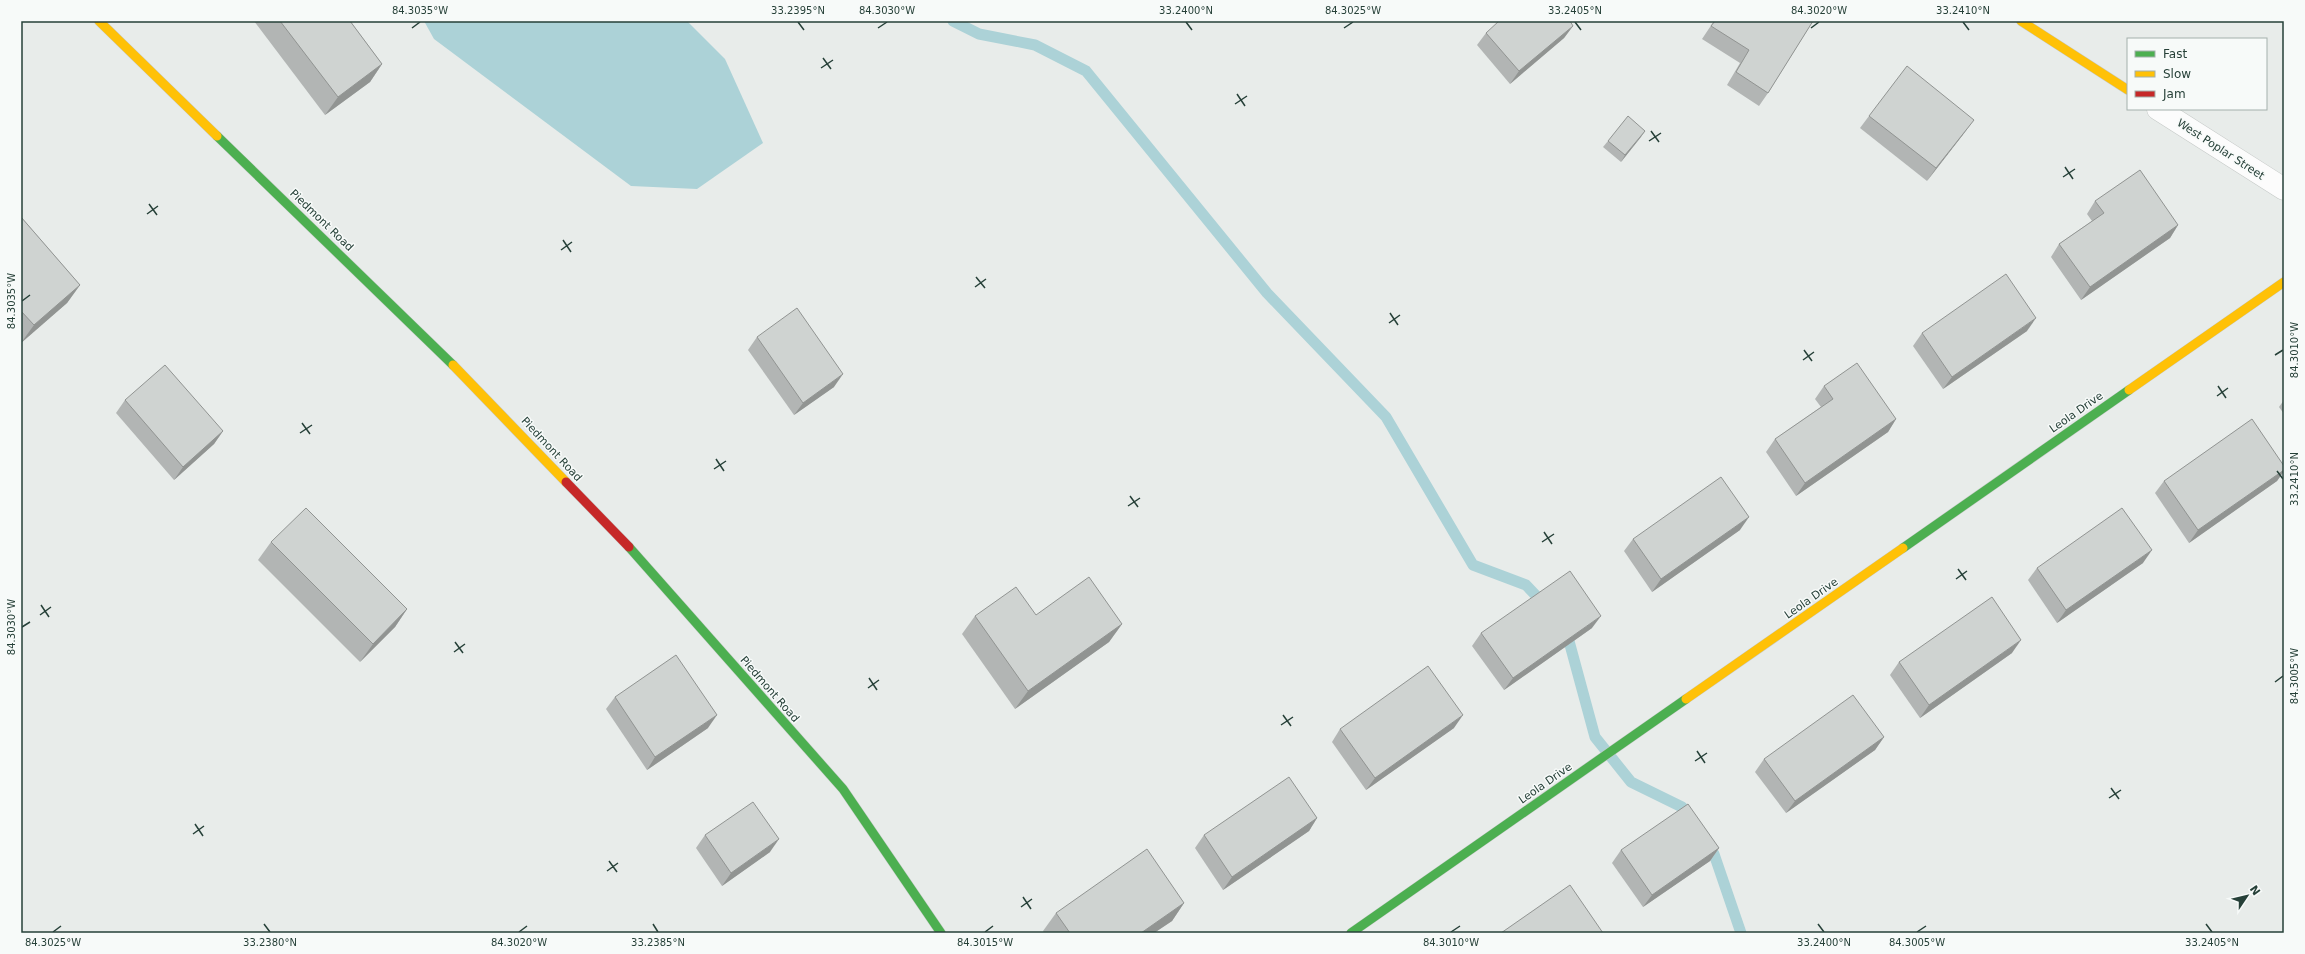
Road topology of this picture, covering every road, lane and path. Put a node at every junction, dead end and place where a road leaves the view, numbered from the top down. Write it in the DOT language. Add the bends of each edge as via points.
graph roads {
  1 [pos="99,21"];
  2 [pos="2021,21"];
  3 [pos="2127,89"];
  4 [pos="2160,110"];
  5 [pos="2284,189"];
  6 [pos="2284,282"];
  7 [pos="942,933"];
  8 [pos="1351,933"];
  1 -- 7 [label="street, Piedmont Road" via="470,381 637,556 843,790"];
  2 -- 3 [label="street"];
  4 -- 5 [label="street, West Poplar Street"];
  6 -- 8 [label="street, Leola Drive"];
}
